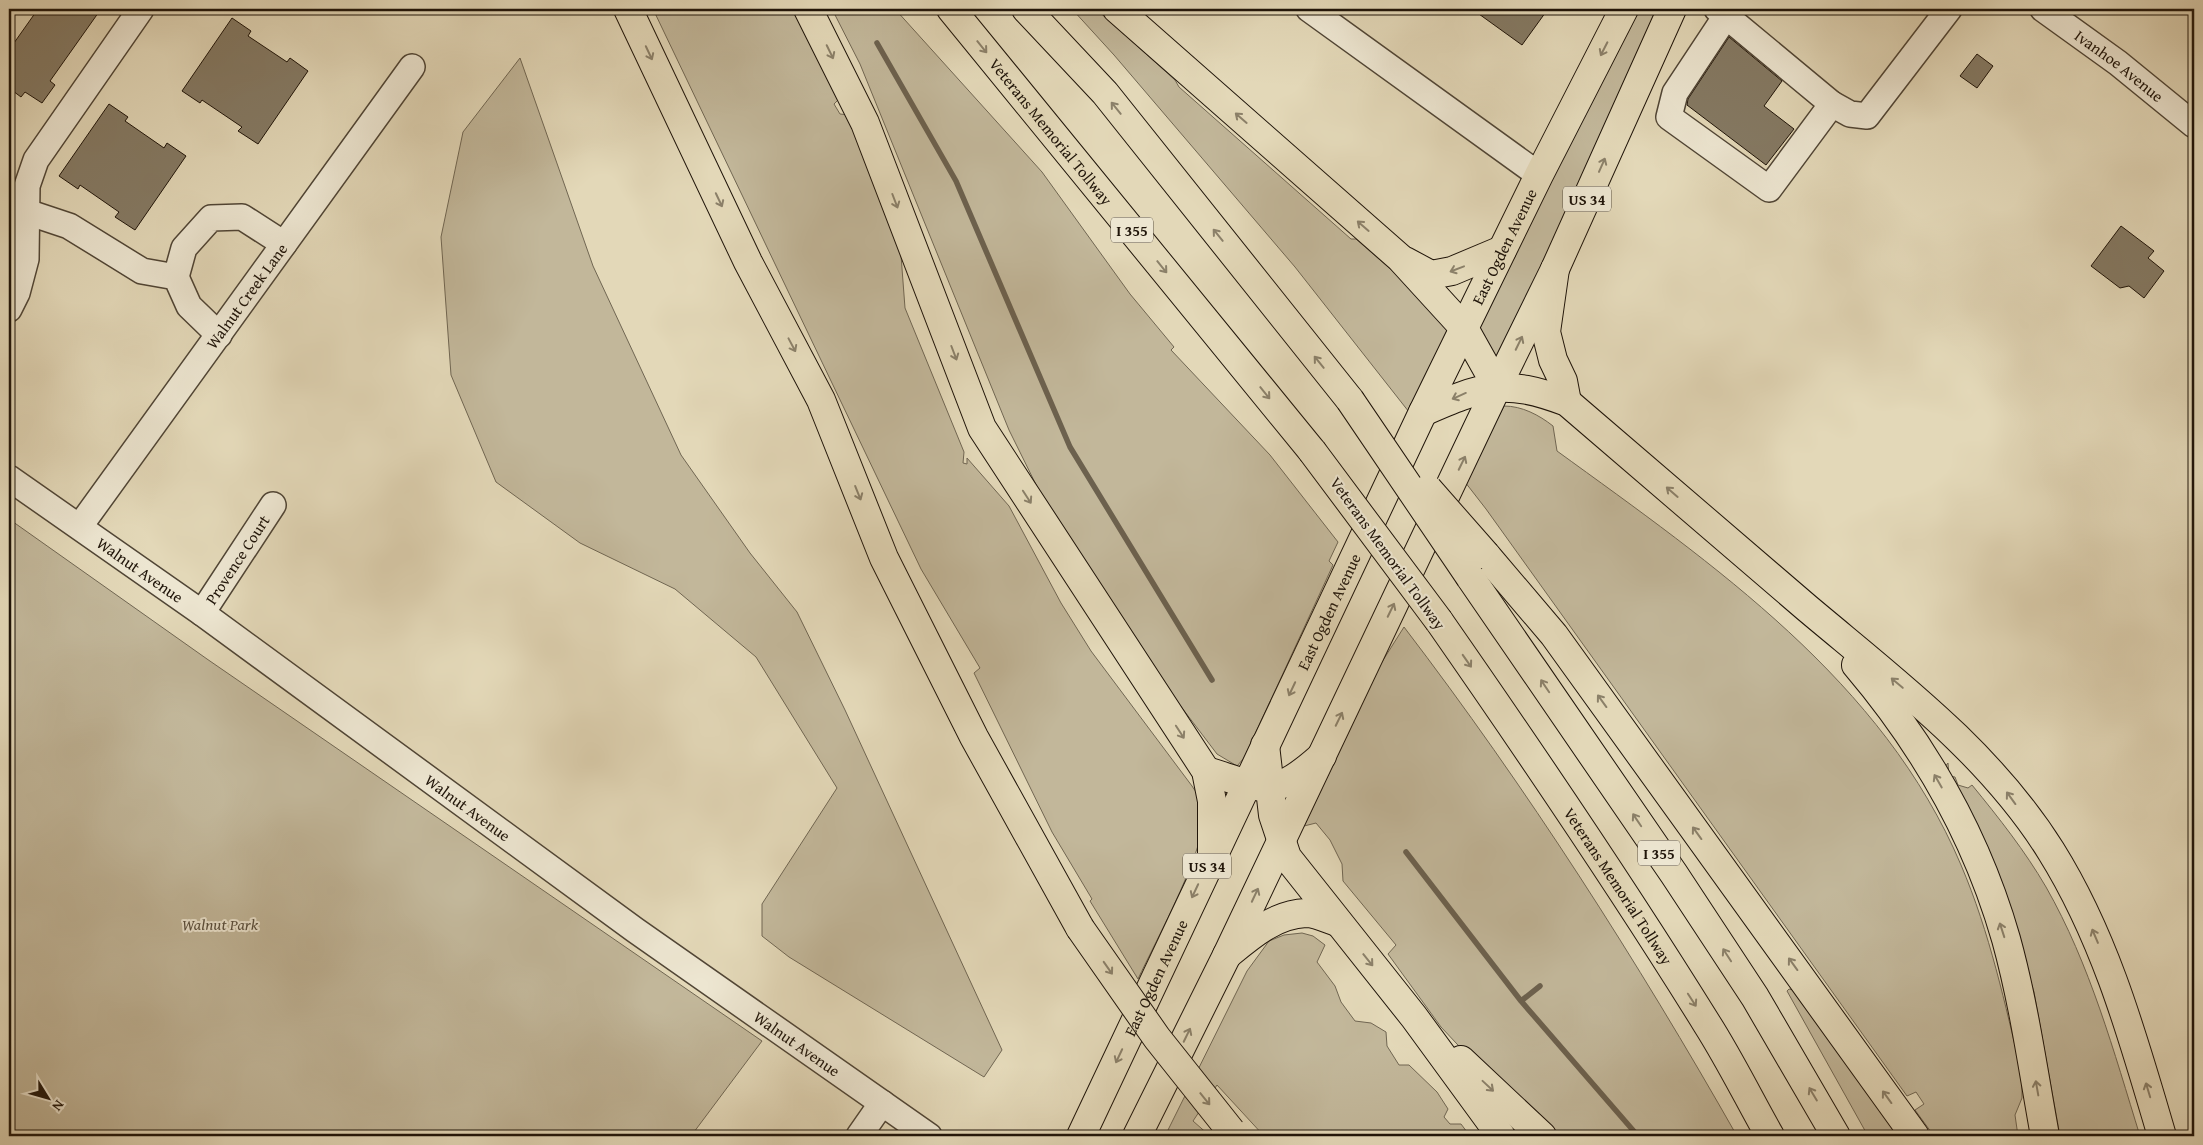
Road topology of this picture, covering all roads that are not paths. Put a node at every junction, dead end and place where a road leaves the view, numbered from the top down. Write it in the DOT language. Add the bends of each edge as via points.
graph roads {
  1 [pos="141,9"];
  2 [pos="628,9"];
  3 [pos="808,9"];
  4 [pos="951,9"];
  5 [pos="1026,9"];
  6 [pos="1117,9"];
  7 [pos="1309,9"];
  8 [pos="1624,9"];
  9 [pos="1672,9"];
  10 [pos="1949,9"];
  11 [pos="2043,9"];
  12 [pos="1722,12"];
  13 [pos="412,67"];
  14 [pos="1832,104"];
  15 [pos="2194,124"];
  16 [pos="1539,175"];
  17 [pos="27,212"];
  18 [pos="284,244"];
  19 [pos="1502,250"];
  20 [pos="1400,258"];
  21 [pos="1555,270"];
  22 [pos="176,277"];
  23 [pos="9,308"];
  24 [pos="1464,328"];
  25 [pos="219,334"];
  26 [pos="1497,387"];
  27 [pos="1350,400"];
  28 [pos="1567,402"];
  29 [pos="1423,412"];
  30 [pos="9,478"];
  31 [pos="273,505"];
  32 [pos="80,526"];
  33 [pos="1806,607"];
  34 [pos="202,613"];
  35 [pos="1322,756"];
  36 [pos="1206,770"];
  37 [pos="1259,786"];
  38 [pos="1280,842"];
  39 [pos="1212,855"];
  40 [pos="1337,922"];
  41 [pos="1227,955"];
  42 [pos="1414,1017"];
  43 [pos="882,1103"];
  44 [pos="1233,1134"];
  45 [pos="859,1136"];
  46 [pos="929,1136"];
  47 [pos="1081,1136"];
  48 [pos="1137,1136"];
  49 [pos="1501,1136"];
  50 [pos="1542,1136"];
  51 [pos="1770,1136"];
  52 [pos="1836,1136"];
  53 [pos="1915,1136"];
  54 [pos="2046,1136"];
  55 [pos="2162,1136"];
  1 -- 17 [label="street" via="36,160 27,186"];
  2 -- 44 [label="main road, one-way, bridge" via="748,262 821,400 884,558 974,738 1080,928 1157,1038"];
  3 -- 36 [label="main road, one-way" via="865,123 982,428"];
  4 -- 51 [label="main road, Veterans Memorial Tollway / I 355, one-way, bridge" via="1312,451 1439,621 1530,751 1640,919 1708,1025"];
  27 -- 5 [label="main road, I 355, one-way" via="1105,93"];
  20 -- 6 [label="main road, one-way"];
  7 -- 16 [label="street"];
  8 -- 16 [label="main road, East Ogden Avenue / US 34, one-way"];
  21 -- 9 [label="main road, US 34, one-way"];
  10 -- 14 [label="street" via="1867,116 1850,114"];
  11 -- 15 [label="street, Ivanhoe Avenue"];
  12 -- 14 [label="street"];
  12 -- 14 [label="street" via="1675,93 1669,116 1769,189"];
  13 -- 18 [label="street, Walnut Creek Lane"];
  16 -- 19 [label="main road, East Ogden Avenue / US 34"];
  17 -- 22 [label="street" via="69,226 142,271"];
  17 -- 23 [label="street" via="26,259 17,293"];
  18 -- 22 [label="street" via="242,217 211,218 184,248"];
  18 -- 25 [label="street, Walnut Creek Lane"];
  19 -- 20 [label="main road, one-way" via="1452,271 1431,274"];
  19 -- 24 [label="main road, East Ogden Avenue / US 34"];
  20 -- 24 [label="main road"];
  26 -- 21 [label="main road, US 34, one-way"];
  21 -- 28 [label="main road" via="1546,332"];
  22 -- 25 [label="street" via="189,306"];
  24 -- 26 [label="main road"];
  24 -- 29 [label="main road, East Ogden Avenue / US 34"];
  25 -- 32 [label="street, Walnut Creek Lane"];
  26 -- 28 [label="main road" via="1539,392"];
  26 -- 29 [label="main road, one-way" via="1470,392"];
  35 -- 26 [label="main road, US 34, one-way"];
  52 -- 27 [label="main road, I 355, one-way, bridge" via="1749,989 1674,874"];
  53 -- 27 [label="main road, one-way, bridge" via="1554,635"];
  33 -- 28 [label="main road, one-way"];
  29 -- 37 [label="main road, East Ogden Avenue / US 34, one-way" via="1265,746"];
  30 -- 32 [label="street, Walnut Avenue"];
  31 -- 34 [label="street, Provence Court"];
  32 -- 34 [label="street, Walnut Avenue"];
  54 -- 33 [label="main road, one-way" via="2012,964 1989,889 1969,841 1916,743 1883,698"];
  55 -- 33 [label="main road, one-way" via="2124,1008 2094,933 2051,851 2001,784 1938,717"];
  34 -- 43 [label="street, Walnut Avenue" via="635,930"];
  35 -- 37 [label="main road" via="1301,775"];
  35 -- 38 [label="main road, US 34"];
  36 -- 37 [label="main road"];
  36 -- 39 [label="main road" via="1212,801"];
  37 -- 38 [label="main road" via="1273,816"];
  37 -- 39 [label="main road, East Ogden Avenue / US 34"];
  38 -- 40 [label="main road" via="1287,857"];
  41 -- 38 [label="main road, US 34, one-way"];
  39 -- 47 [label="main road, East Ogden Avenue / US 34, one-way"];
  40 -- 41 [label="main road" via="1307,913 1282,919 1260,928"];
  40 -- 42 [label="main road, one-way"];
  48 -- 41 [label="main road, US 34, one-way"];
  42 -- 49 [label="main road"];
  42 -- 50 [label="main road, one-way"];
  43 -- 45 [label="street"];
  43 -- 46 [label="street, Walnut Avenue"];
}
